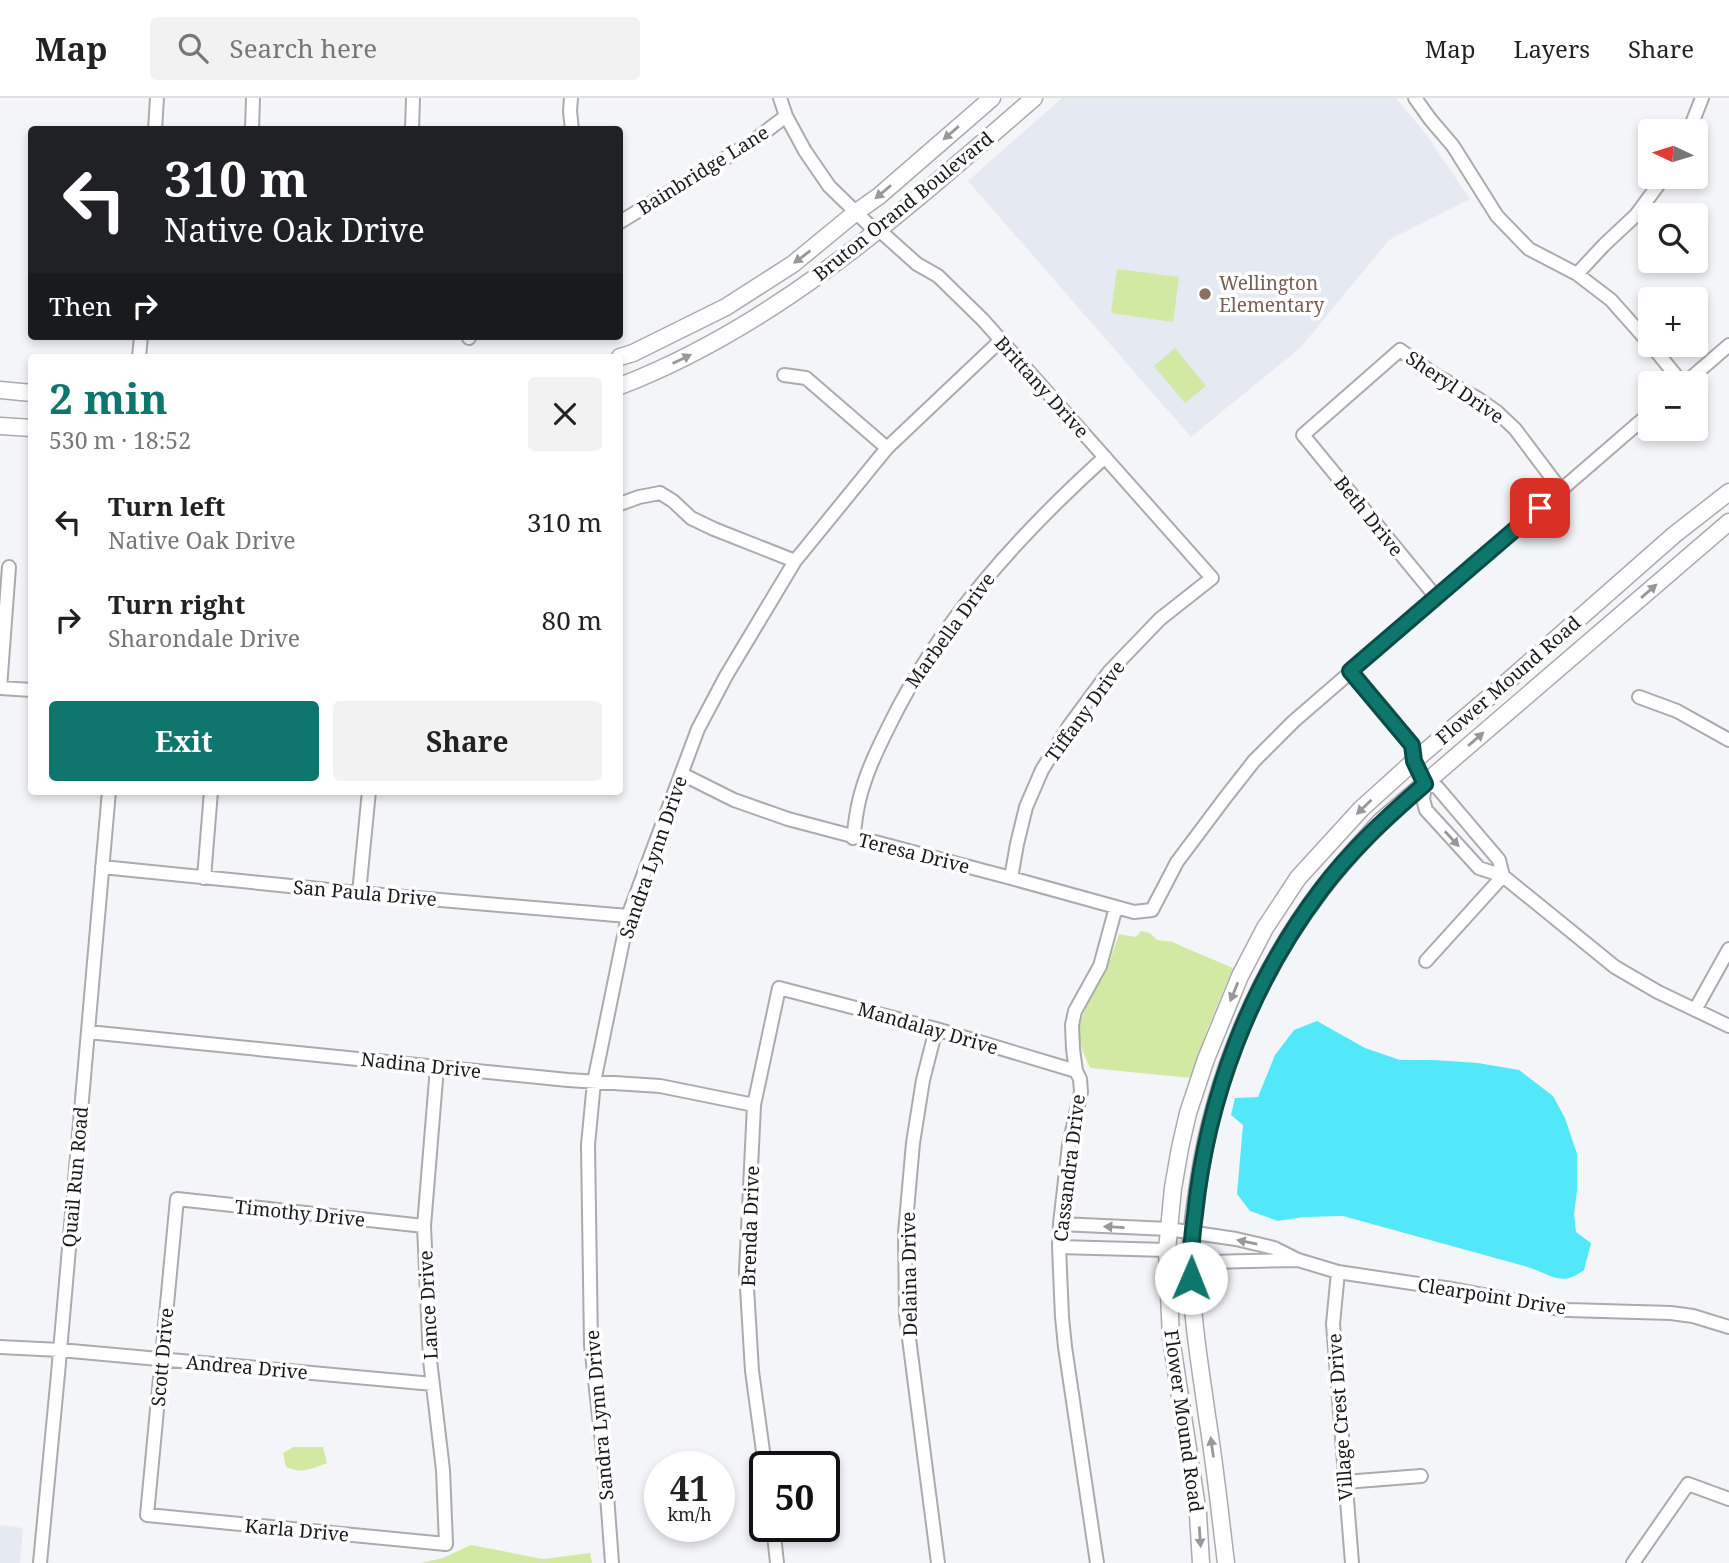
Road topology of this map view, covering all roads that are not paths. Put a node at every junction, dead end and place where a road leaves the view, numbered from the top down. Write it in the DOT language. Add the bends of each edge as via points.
graph roads {
  1 [pos="157,98"];
  2 [pos="253,98"];
  3 [pos="413,98"];
  4 [pos="570,98"];
  5 [pos="780,98"];
  6 [pos="992,98"];
  7 [pos="1034,98"];
  8 [pos="1415,98"];
  9 [pos="1702,98"];
  10 [pos="786,116"];
  11 [pos="1694,119"];
  12 [pos="155,126"];
  13 [pos="252,126"];
  14 [pos="412,126"];
  15 [pos="572,126"];
  16 [pos="1655,189"];
  17 [pos="855,213"];
  18 [pos="623,220"];
  19 [pos="879,230"];
  20 [pos="1577,274"];
  21 [pos="1638,330"];
  22 [pos="1001,340"];
  23 [pos="1729,345"];
  24 [pos="623,356"];
  25 [pos="1661,357"];
  26 [pos="1674,371"];
  27 [pos="1698,371"];
  28 [pos="784,375"];
  29 [pos="623,385"];
  30 [pos="0,390"];
  31 [pos="28,393"];
  32 [pos="1638,423"];
  33 [pos="0,426"];
  34 [pos="28,428"];
  35 [pos="1303,435"];
  36 [pos="887,448"];
  37 [pos="1105,457"];
  38 [pos="1561,490"];
  39 [pos="1729,492"];
  40 [pos="623,503"];
  41 [pos="1729,522"];
  42 [pos="795,561"];
  43 [pos="9,567"];
  44 [pos="1212,578"];
  45 [pos="1436,597"];
  46 [pos="1350,671"];
  47 [pos="0,688"];
  48 [pos="28,691"];
  49 [pos="1639,697"];
  50 [pos="1729,740"];
  51 [pos="1414,761"];
  52 [pos="681,774"];
  53 [pos="1425,784"];
  54 [pos="108,795"];
  55 [pos="211,795"];
  56 [pos="369,795"];
  57 [pos="853,838"];
  58 [pos="102,867"];
  59 [pos="1503,876"];
  60 [pos="204,878"];
  61 [pos="1012,878"];
  62 [pos="359,892"];
  63 [pos="1116,907"];
  64 [pos="628,916"];
  65 [pos="1729,949"];
  66 [pos="1426,961"];
  67 [pos="779,988"];
  68 [pos="1695,1010"];
  69 [pos="1729,1026"];
  70 [pos="936,1029"];
  71 [pos="88,1032"];
  72 [pos="437,1067"];
  73 [pos="1076,1071"];
  74 [pos="594,1082"];
  75 [pos="754,1105"];
  76 [pos="177,1199"];
  77 [pos="1060,1224"];
  78 [pos="424,1226"];
  79 [pos="1168,1229"];
  80 [pos="1193,1233"];
  81 [pos="1059,1247"];
  82 [pos="1167,1250"];
  83 [pos="1298,1260"];
  84 [pos="1191,1261"];
  85 [pos="1338,1272"];
  86 [pos="1729,1327"];
  87 [pos="0,1347"];
  88 [pos="60,1350"];
  89 [pos="162,1359"];
  90 [pos="433,1384"];
  91 [pos="763,1451"];
  92 [pos="1421,1476"];
  93 [pos="1345,1482"];
  94 [pos="1729,1499"];
  95 [pos="147,1516"];
  96 [pos="775,1542"];
  97 [pos="446,1544"];
  98 [pos="40,1563"];
  99 [pos="612,1563"];
  100 [pos="778,1563"];
  101 [pos="938,1563"];
  102 [pos="1097,1563"];
  103 [pos="1201,1563"];
  104 [pos="1226,1563"];
  105 [pos="1352,1563"];
  106 [pos="1633,1563"];
  1 -- 12 [label="street"];
  2 -- 13 [label="street"];
  3 -- 14 [label="street"];
  4 -- 15 [label="street"];
  5 -- 10 [label="street, Brittany Drive"];
  6 -- 17 [label="main road, Bruton Orand Boulevard, one-way"];
  7 -- 19 [label="main road, Bruton Orand Boulevard"];
  8 -- 20 [label="street" via="1453,146 1497,216 1529,249"];
  9 -- 11 [label="street"];
  10 -- 17 [label="street, Brittany Drive" via="828,186"];
  10 -- 18 [label="street, Bainbridge Lane" via="752,142"];
  16 -- 20 [label="street"];
  17 -- 19 [label="street, Brittany Drive"];
  17 -- 24 [label="main road, Bruton Orand Boulevard, one-way" via="793,264 726,307"];
  19 -- 22 [label="street, Brittany Drive" via="946,283"];
  29 -- 19 [label="main road, Bruton Orand Boulevard, one-way" via="691,355 771,310"];
  20 -- 21 [label="street" via="1611,300"];
  22 -- 36 [label="street, Sandra Lynn Drive"];
  22 -- 37 [label="street, Brittany Drive"];
  23 -- 27 [label="street"];
  25 -- 26 [label="street"];
  28 -- 36 [label="street" via="806,378"];
  30 -- 31 [label="main road"];
  32 -- 38 [label="street"];
  33 -- 34 [label="main road"];
  35 -- 38 [label="street, Sheryl Drive" via="1400,350 1497,412"];
  35 -- 45 [label="street, Beth Drive"];
  36 -- 42 [label="street, Sandra Lynn Drive"];
  37 -- 44 [label="street, Brittany Drive"];
  37 -- 57 [label="street, Marbella Drive" via="1038,521 944,631 906,690 876,752 859,800"];
  38 -- 45 [label="street"];
  39 -- 51 [label="main road, Flower Mound Road"];
  40 -- 42 [label="street" via="660,493 714,529"];
  53 -- 41 [label="main road, Flower Mound Road, one-way"];
  42 -- 52 [label="street, Sandra Lynn Drive" via="726,676"];
  43 -- 47 [label="street"];
  44 -- 61 [label="street, Tiffany Drive" via="1160,619 1109,672 1069,726 1026,807"];
  45 -- 46 [label="street"];
  46 -- 51 [label="street" via="1412,745"];
  46 -- 63 [label="street, Teresa Drive" via="1254,761 1177,862 1152,909 1134,912"];
  47 -- 48 [label="street"];
  49 -- 50 [label="street" via="1677,711"];
  51 -- 53 [label="street"];
  51 -- 79 [label="main road, Flower Mound Road, one-way" via="1361,809 1298,878 1265,928 1240,976 1188,1113"];
  52 -- 57 [label="street, Teresa Drive" via="734,800"];
  52 -- 64 [label="street, Sandra Lynn Drive"];
  53 -- 59 [label="street" via="1437,787 1499,860"];
  53 -- 59 [label="street, one-way" via="1426,810 1479,868"];
  53 -- 80 [label="main road, Flower Mound Road" via="1381,821 1321,890 1251,1007 1223,1077 1207,1135"];
  54 -- 58 [label="street, Quail Run Road"];
  55 -- 60 [label="street"];
  56 -- 62 [label="street"];
  57 -- 61 [label="street, Teresa Drive"];
  58 -- 60 [label="street, San Paula Drive"];
  58 -- 71 [label="street, Quail Run Road"];
  59 -- 66 [label="street"];
  59 -- 68 [label="street" via="1615,967"];
  60 -- 62 [label="street, San Paula Drive"];
  61 -- 63 [label="street, Teresa Drive"];
  62 -- 64 [label="street, San Paula Drive"];
  63 -- 73 [label="street, Cassandra Drive" via="1100,966 1075,1011"];
  64 -- 74 [label="street, Sandra Lynn Drive"];
  65 -- 68 [label="street"];
  67 -- 70 [label="street, Mandalay Drive"];
  67 -- 75 [label="street, Brenda Drive"];
  68 -- 69 [label="street"];
  70 -- 73 [label="street, Mandalay Drive"];
  70 -- 101 [label="street, Delaina Drive" via="915,1131 905,1233 906,1315"];
  71 -- 72 [label="street, Nadina Drive"];
  71 -- 88 [label="street, Quail Run Road"];
  72 -- 74 [label="street, Nadina Drive"];
  72 -- 78 [label="street, Lance Drive"];
  73 -- 77 [label="street, Cassandra Drive" via="1080,1092"];
  74 -- 75 [label="street, Nadina Drive" via="660,1086"];
  74 -- 99 [label="street, Sandra Lynn Drive" via="588,1145 592,1345"];
  75 -- 91 [label="street, Brenda Drive" via="747,1271 752,1371"];
  76 -- 78 [label="street, Timothy Drive"];
  76 -- 89 [label="street, Scott Drive"];
  79 -- 77 [label="street, Clearpoint Drive, one-way"];
  77 -- 81 [label="street, Cassandra Drive"];
  78 -- 90 [label="street, Lance Drive"];
  79 -- 80 [label="street, Clearpoint Drive"];
  79 -- 82 [label="main road, Flower Mound Road"];
  83 -- 80 [label="street, Clearpoint Drive, one-way" via="1274,1248"];
  80 -- 84 [label="main road, Flower Mound Road"];
  81 -- 82 [label="street, Clearpoint Drive"];
  81 -- 102 [label="street, Cassandra Drive" via="1065,1347"];
  82 -- 84 [label="street, Clearpoint Drive"];
  82 -- 103 [label="main road, Flower Mound Road, one-way" via="1171,1338 1198,1514"];
  83 -- 84 [label="street, Clearpoint Drive"];
  83 -- 85 [label="street, Clearpoint Drive"];
  104 -- 84 [label="main road, Flower Mound Road, one-way" via="1193,1316"];
  85 -- 86 [label="street, Clearpoint Drive" via="1542,1307 1693,1316"];
  85 -- 93 [label="street, Village Crest Drive" via="1333,1324"];
  87 -- 88 [label="street, Andrea Drive"];
  88 -- 89 [label="street, Andrea Drive"];
  88 -- 98 [label="street, Quail Run Road"];
  89 -- 90 [label="street, Andrea Drive"];
  89 -- 95 [label="street, Scott Drive"];
  90 -- 97 [label="street, Lance Drive"];
  92 -- 93 [label="street"];
  93 -- 105 [label="street, Village Crest Drive"];
  94 -- 106 [label="street" via="1688,1485"];
  95 -- 97 [label="street, Karla Drive"];
  96 -- 100 [label="street"];
}
